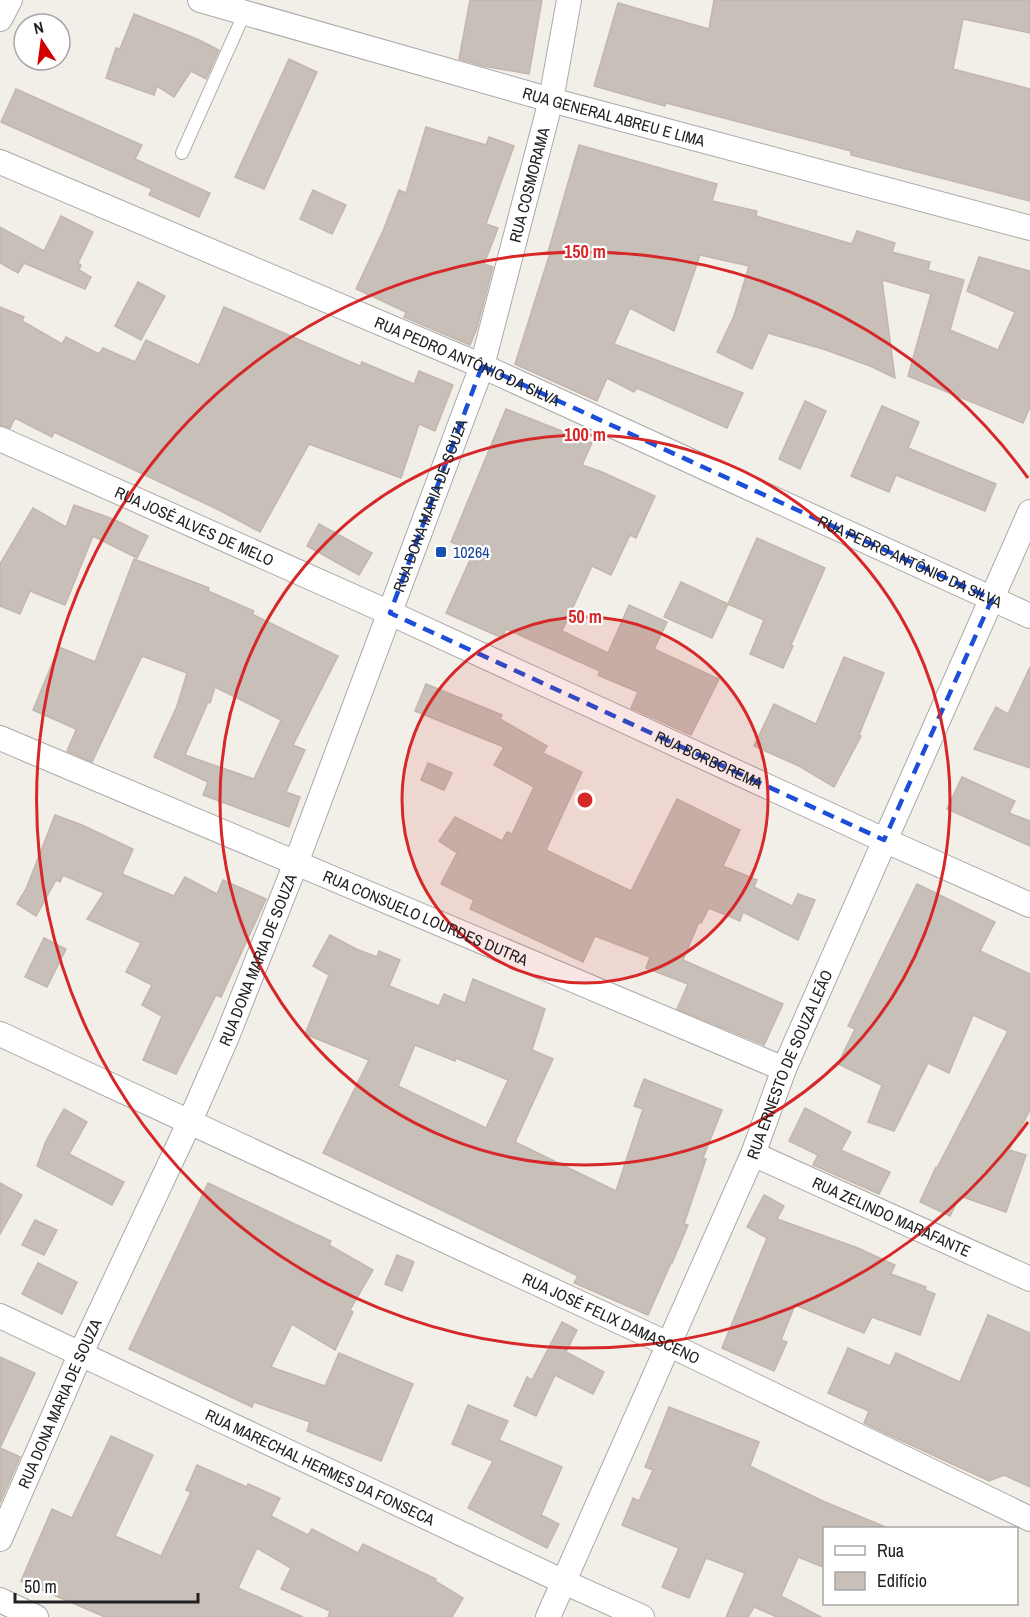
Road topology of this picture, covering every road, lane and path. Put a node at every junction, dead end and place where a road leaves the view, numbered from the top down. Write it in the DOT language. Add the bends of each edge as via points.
graph roads {
  1 [pos="10,0"];
  2 [pos="200,0"];
  3 [pos="569,0"];
  4 [pos="245,12"];
  5 [pos="0,19"];
  6 [pos="551,100"];
  7 [pos="182,153"];
  8 [pos="0,162"];
  9 [pos="1030,228"];
  10 [pos="482,366"];
  11 [pos="0,439"];
  12 [pos="1030,512"];
  13 [pos="992,599"];
  14 [pos="390,613"];
  15 [pos="1030,616"];
  16 [pos="0,738"];
  17 [pos="884,840"];
  18 [pos="296,863"];
  19 [pos="1030,904"];
  20 [pos="0,1034"];
  21 [pos="784,1069"];
  22 [pos="190,1121"];
  23 [pos="753,1154"];
  24 [pos="1030,1279"];
  25 [pos="0,1316"];
  26 [pos="668,1344"];
  27 [pos="80,1355"];
  28 [pos="1030,1519"];
  29 [pos="0,1539"];
  30 [pos="564,1582"];
  31 [pos="0,1599"];
  32 [pos="36,1617"];
  33 [pos="548,1617"];
  34 [pos="642,1617"];
  1 -- 5 [label="street"];
  2 -- 4 [label="street, RUA GENERAL ABREU E LIMA"];
  3 -- 6 [label="street, RUA COSMORAMA"];
  4 -- 6 [label="street, RUA GENERAL ABREU E LIMA"];
  4 -- 7 [label="lane"];
  6 -- 9 [label="street, RUA GENERAL ABREU E LIMA"];
  6 -- 10 [label="street, RUA COSMORAMA"];
  8 -- 10 [label="street, RUA PEDRO ANTÔNIO DA SILVA"];
  10 -- 13 [label="street, RUA PEDRO ANTÔNIO DA SILVA"];
  10 -- 14 [label="street, RUA DONA MARIA DE SOUZA"];
  11 -- 14 [label="street, RUA JOSÉ ALVES DE MELO"];
  12 -- 13 [label="street, RUA ERNESTO DE SOUZA LEÃO"];
  13 -- 15 [label="street, RUA PEDRO ANTÔNIO DA SILVA"];
  13 -- 17 [label="street, RUA ERNESTO DE SOUZA LEÃO"];
  14 -- 17 [label="street, RUA BORBOREMA"];
  14 -- 18 [label="street, RUA DONA MARIA DE SOUZA"];
  16 -- 18 [label="street, RUA CONSUELO LOURDES DUTRA"];
  17 -- 19 [label="street, RUA BORBOREMA"];
  17 -- 21 [label="street, RUA ERNESTO DE SOUZA LEÃO"];
  18 -- 21 [label="street, RUA CONSUELO LOURDES DUTRA"];
  18 -- 22 [label="street, RUA DONA MARIA DE SOUZA"];
  20 -- 22 [label="street, RUA JOSÉ FELIX DAMASCENO"];
  21 -- 23 [label="street, RUA ERNESTO DE SOUZA LEÃO"];
  22 -- 26 [label="street, RUA JOSÉ FELIX DAMASCENO"];
  22 -- 27 [label="street, RUA DONA MARIA DE SOUZA"];
  23 -- 24 [label="street, RUA ZELINDO MARAFANTE"];
  23 -- 26 [label="street, RUA ERNESTO DE SOUZA LEÃO"];
  25 -- 27 [label="street, RUA MARECHAL HERMES DA FONSECA"];
  26 -- 28 [label="street, RUA JOSÉ FELIX DAMASCENO"];
  26 -- 30 [label="street, RUA ERNESTO DE SOUZA LEÃO"];
  27 -- 29 [label="street, RUA DONA MARIA DE SOUZA"];
  27 -- 30 [label="street, RUA MARECHAL HERMES DA FONSECA"];
  30 -- 33 [label="street, RUA ERNESTO DE SOUZA LEÃO"];
  30 -- 34 [label="street, RUA MARECHAL HERMES DA FONSECA"];
  31 -- 32 [label="street"];
}
